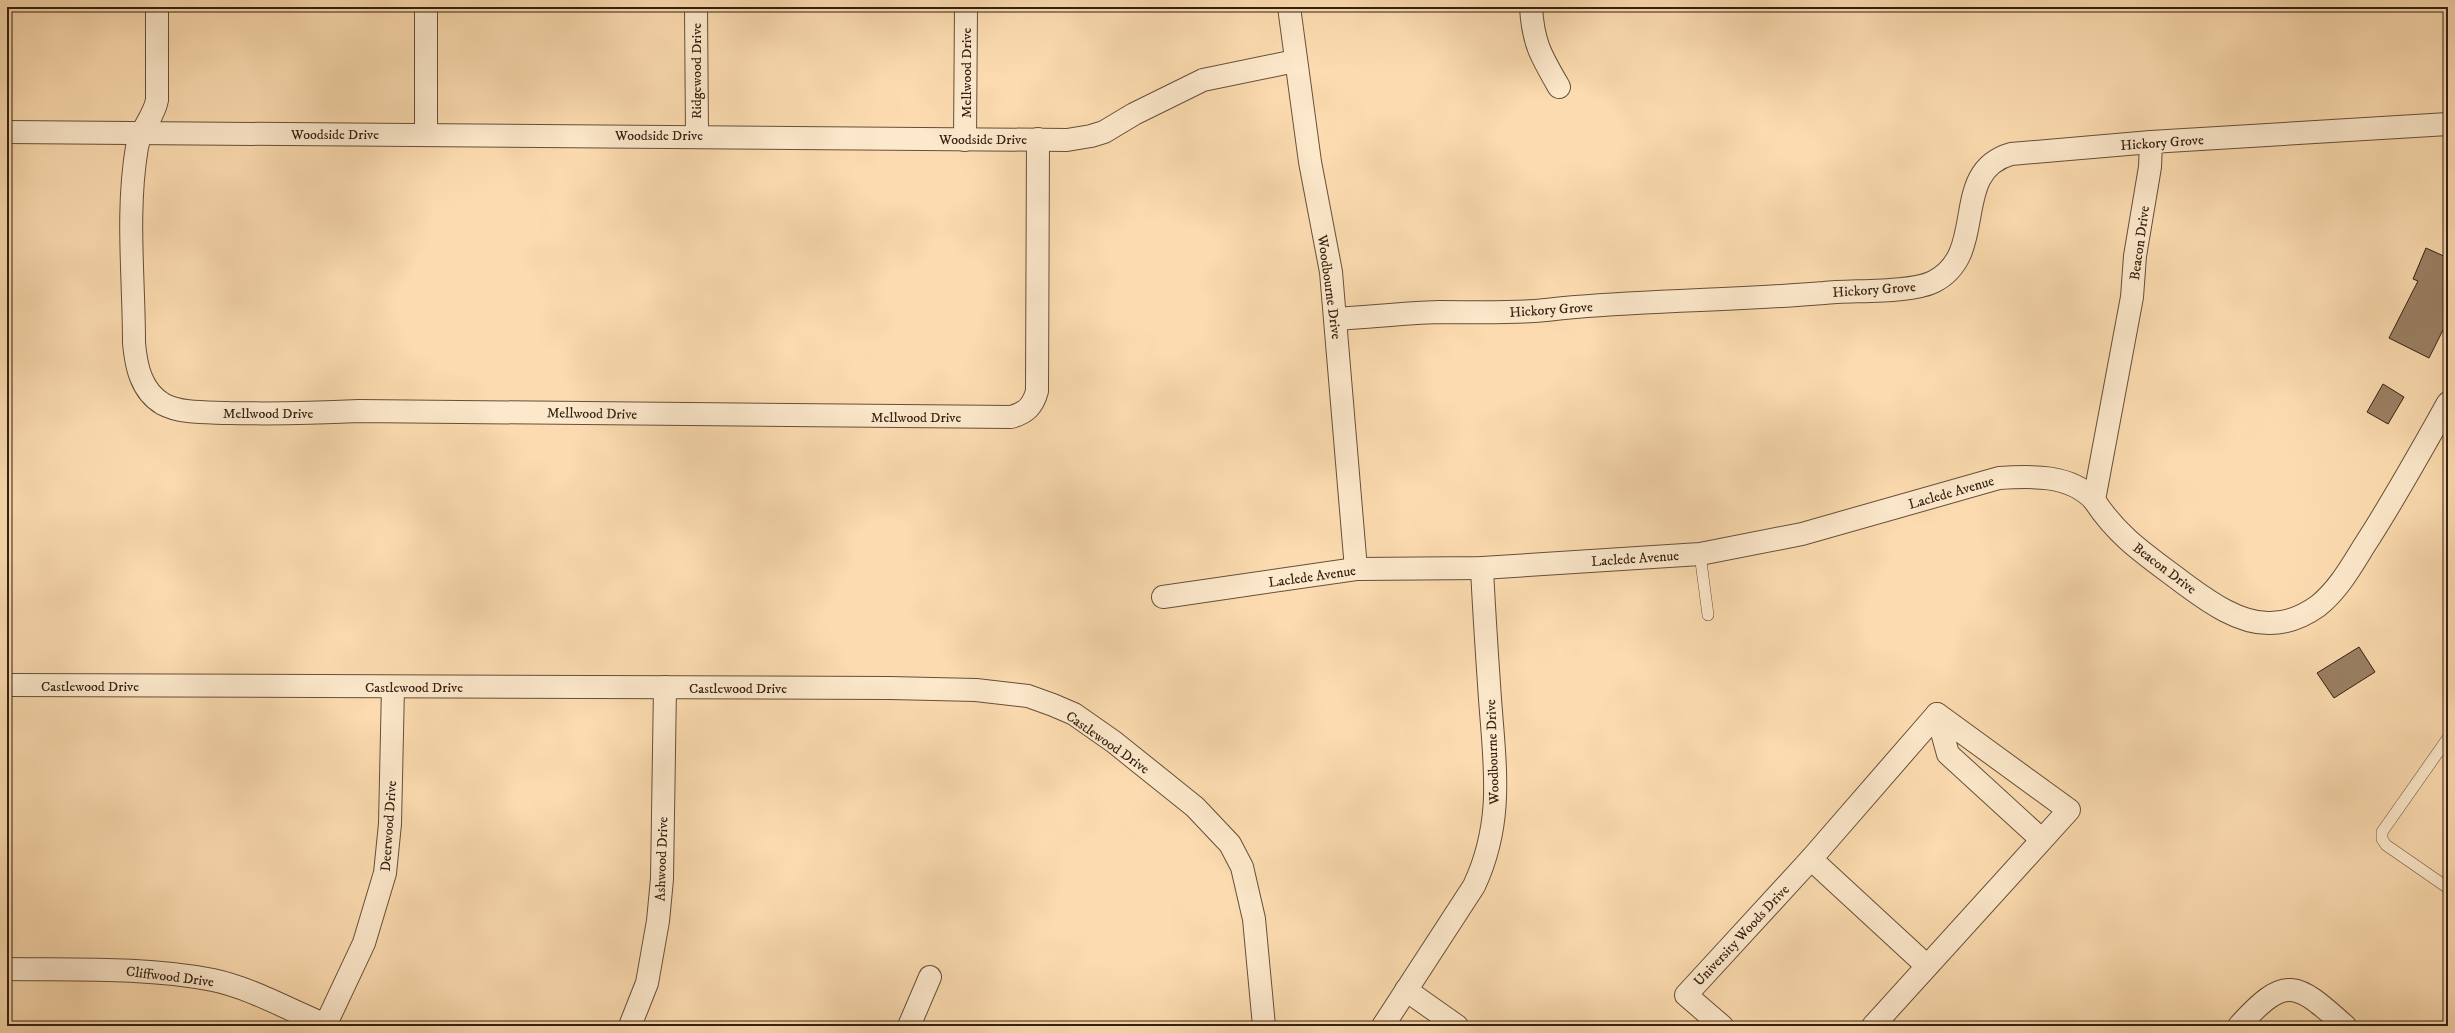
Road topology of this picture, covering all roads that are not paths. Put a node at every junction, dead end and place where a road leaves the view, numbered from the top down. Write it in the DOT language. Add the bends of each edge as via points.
graph roads {
  1 [pos="157,7"];
  2 [pos="426,7"];
  3 [pos="696,7"];
  4 [pos="966,7"];
  5 [pos="1289,7"];
  6 [pos="1531,7"];
  7 [pos="1295,61"];
  8 [pos="1559,87"];
  9 [pos="2448,124"];
  10 [pos="7,132"];
  11 [pos="142,134"];
  12 [pos="426,134"];
  13 [pos="697,136"];
  14 [pos="1038,139"];
  15 [pos="966,140"];
  16 [pos="2151,142"];
  17 [pos="1336,319"];
  18 [pos="2448,403"];
  19 [pos="2094,500"];
  20 [pos="1700,554"];
  21 [pos="1482,568"];
  22 [pos="1356,570"];
  23 [pos="1163,597"];
  24 [pos="1708,615"];
  25 [pos="7,685"];
  26 [pos="394,687"];
  27 [pos="665,687"];
  28 [pos="1937,714"];
  29 [pos="2448,738"];
  30 [pos="2042,840"];
  31 [pos="1811,859"];
  32 [pos="2448,888"];
  33 [pos="1927,966"];
  34 [pos="7,969"];
  35 [pos="930,977"];
  36 [pos="1406,990"];
  37 [pos="325,1025"];
  38 [pos="630,1026"];
  39 [pos="909,1026"];
  40 [pos="1264,1026"];
  41 [pos="1383,1026"];
  42 [pos="1458,1026"];
  43 [pos="1722,1026"];
  44 [pos="1873,1026"];
  45 [pos="2239,1026"];
  46 [pos="2345,1026"];
  1 -- 11 [label="street" via="155,110"];
  2 -- 12 [label="street"];
  3 -- 13 [label="street, Ridgewood Drive"];
  4 -- 15 [label="street, Mellwood Drive"];
  5 -- 7 [label="street, Woodbourne Drive"];
  6 -- 8 [label="street" via="1538,52"];
  7 -- 14 [label="street, Woodside Drive" via="1203,80 1092,136 1067,140"];
  7 -- 17 [label="street, Woodbourne Drive" via="1310,162 1331,272"];
  9 -- 16 [label="street, Hickory Grove"];
  10 -- 11 [label="street, Woodside Drive"];
  11 -- 12 [label="street, Woodside Drive"];
  11 -- 14 [label="street, Mellwood Drive" via="137,146 131,226 134,344 141,380 163,404 177,409 294,414 367,411 886,417 1019,415 1034,403 1037,392"];
  12 -- 13 [label="street, Woodside Drive"];
  13 -- 15 [label="street, Woodside Drive"];
  14 -- 15 [label="street, Woodside Drive"];
  16 -- 17 [label="street, Hickory Grove" via="2011,154 1998,158 1987,167 1979,179 1960,257 1951,271 1933,282 1912,288 1747,299 1577,306 1534,311 1436,312"];
  16 -- 19 [label="street, Beacon Drive" via="2150,167 2135,256 2132,297"];
  17 -- 22 [label="street, Woodbourne Drive"];
  18 -- 19 [label="street, Beacon Drive" via="2383,517 2345,576 2318,605 2303,615 2287,621 2269,623 2252,620 2234,614 2200,595 2133,547"];
  19 -- 20 [label="street, Laclede Avenue" via="2080,488 2066,481 2029,476 1999,478 1802,534"];
  20 -- 21 [label="street, Laclede Avenue"];
  20 -- 24 [label="lane"];
  21 -- 22 [label="street, Laclede Avenue"];
  21 -- 36 [label="street, Woodbourne Drive" via="1496,790 1493,831 1474,886"];
  22 -- 23 [label="street, Laclede Avenue"];
  25 -- 26 [label="street, Castlewood Drive"];
  26 -- 27 [label="street, Castlewood Drive"];
  26 -- 37 [label="street, Deerwood Drive" via="390,824 385,873 364,943"];
  27 -- 38 [label="street, Ashwood Drive" via="662,879 658,921 647,983"];
  27 -- 40 [label="street, Castlewood Drive" via="976,690 1028,696 1074,714 1114,742 1195,807 1230,844 1242,867 1254,919"];
  28 -- 30 [label="street" via="1948,754"];
  28 -- 30 [label="street" via="2069,810"];
  28 -- 31 [label="street, University Woods Drive"];
  29 -- 32 [label="lane" via="2382,832 2382,839 2386,845"];
  30 -- 33 [label="street"];
  31 -- 33 [label="street"];
  31 -- 43 [label="street, University Woods Drive" via="1686,995"];
  33 -- 44 [label="street"];
  34 -- 37 [label="street, Cliffwood Drive" via="113,969 214,980"];
  35 -- 39 [label="street"];
  36 -- 41 [label="street, Woodbourne Drive"];
  36 -- 42 [label="street"];
  45 -- 46 [label="street" via="2270,995 2293,988 2316,1000"];
}
